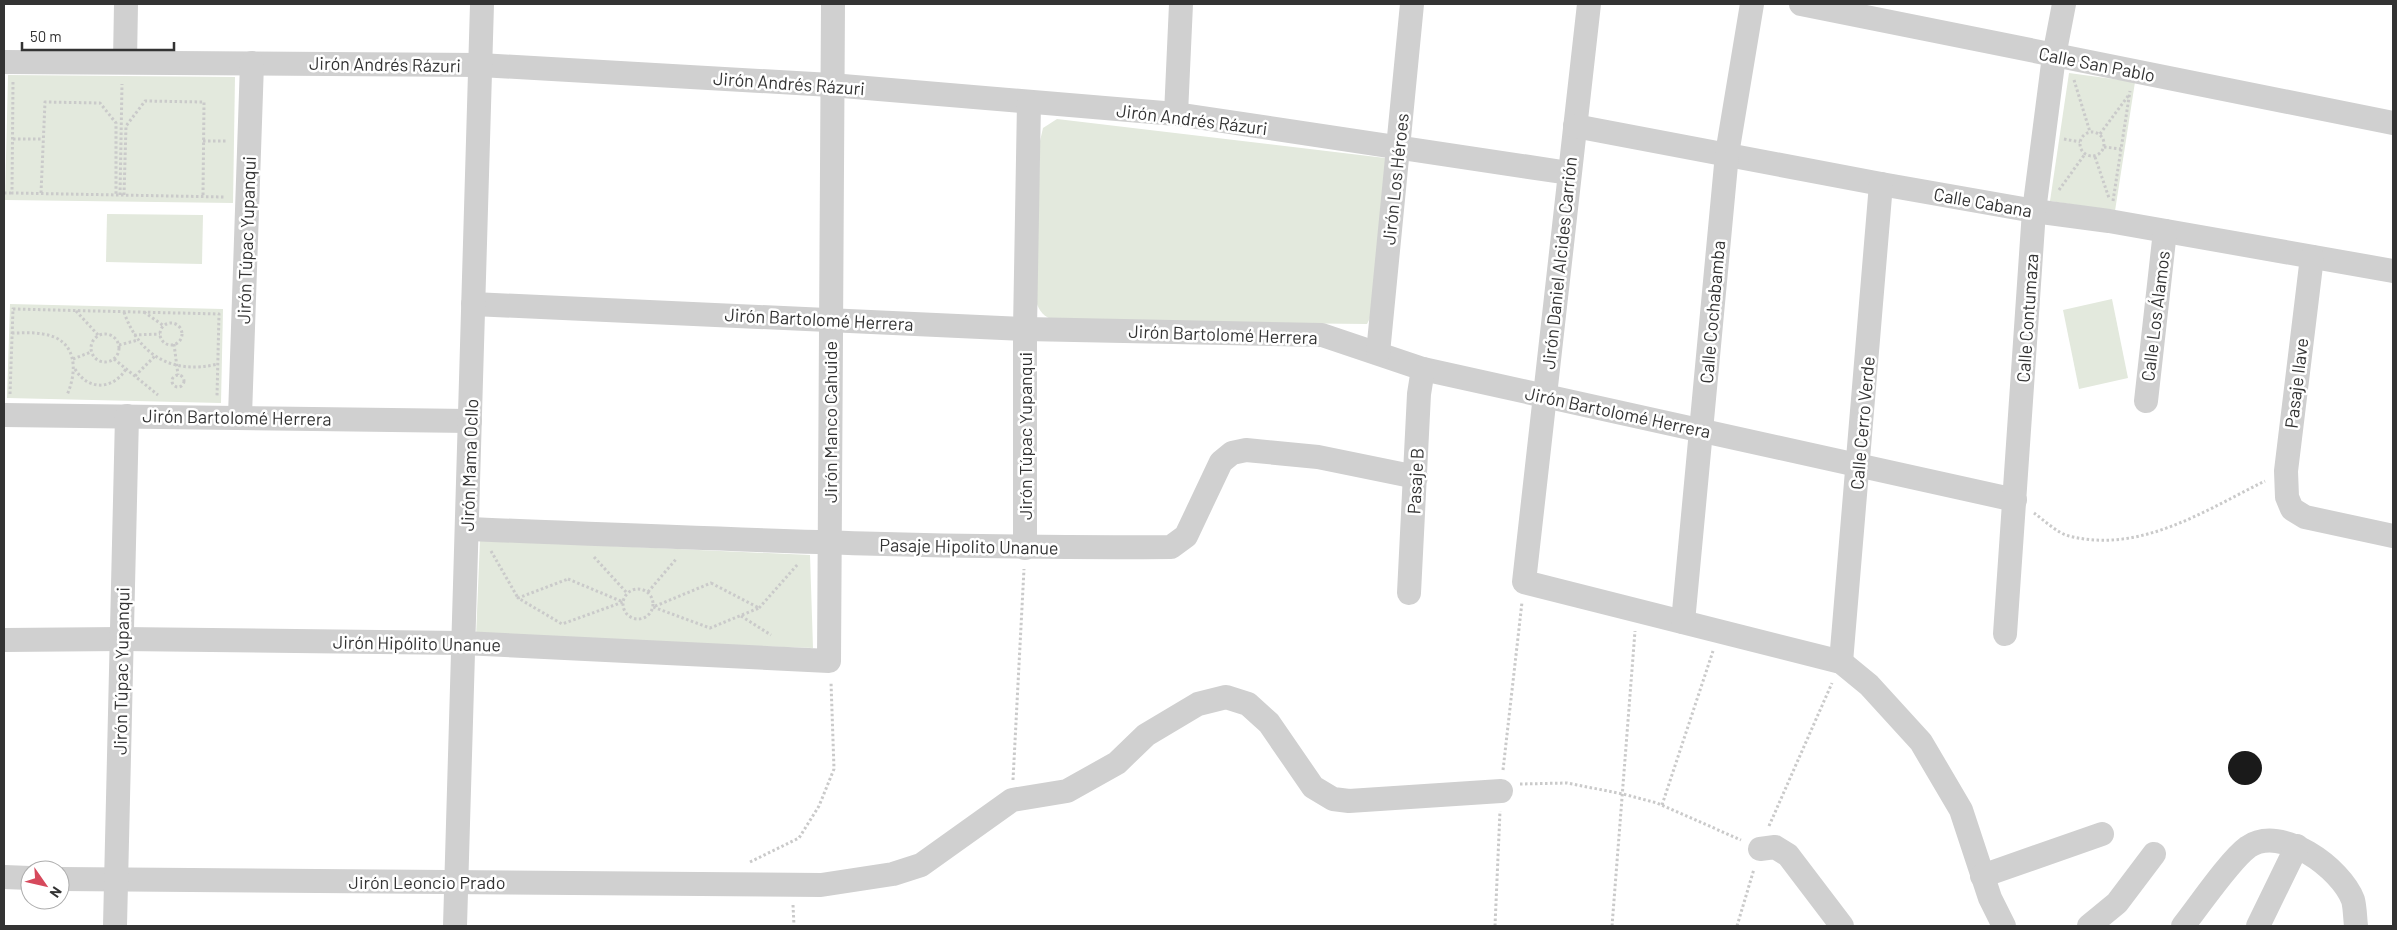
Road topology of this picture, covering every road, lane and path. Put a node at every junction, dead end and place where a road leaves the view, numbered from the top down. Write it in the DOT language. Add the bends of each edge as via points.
graph roads {
  1 [pos="126,4"];
  2 [pos="482,4"];
  3 [pos="833,4"];
  4 [pos="1181,4"];
  5 [pos="1412,4"];
  6 [pos="1589,4"];
  7 [pos="1752,4"];
  8 [pos="1801,4"];
  9 [pos="2064,4"];
  10 [pos="2054,56"];
  11 [pos="124,61"];
  12 [pos="4,62"];
  13 [pos="252,63"];
  14 [pos="480,65"];
  15 [pos="2072,75"];
  16 [pos="2082,77"];
  17 [pos="23,80"];
  18 [pos="2071,84"];
  19 [pos="2131,84"];
  20 [pos="832,85"];
  21 [pos="2129,94"];
  22 [pos="1029,102"];
  23 [pos="1176,114"];
  24 [pos="2393,123"];
  25 [pos="1575,126"];
  26 [pos="2063,130"];
  27 [pos="229,131"];
  28 [pos="2090,132"];
  29 [pos="2100,134"];
  30 [pos="13,139"];
  31 [pos="43,139"];
  32 [pos="119,139"];
  33 [pos="126,139"];
  34 [pos="2062,139"];
  35 [pos="203,141"];
  36 [pos="229,141"];
  37 [pos="2080,142"];
  38 [pos="2104,147"];
  39 [pos="1398,148"];
  40 [pos="2060,148"];
  41 [pos="229,150"];
  42 [pos="2121,150"];
  43 [pos="1727,154"];
  44 [pos="2085,154"];
  45 [pos="2095,157"];
  46 [pos="1569,173"];
  47 [pos="1881,184"];
  48 [pos="2058,192"];
  49 [pos="4,193"];
  50 [pos="12,193"];
  51 [pos="41,193"];
  52 [pos="118,195"];
  53 [pos="124,195"];
  54 [pos="203,196"];
  55 [pos="229,197"];
  56 [pos="2034,211"];
  57 [pos="2165,231"];
  58 [pos="2312,257"];
  59 [pos="2393,271"];
  60 [pos="473,304"];
  61 [pos="76,311"];
  62 [pos="124,312"];
  63 [pos="143,312"];
  64 [pos="830,320"];
  65 [pos="164,326"];
  66 [pos="1025,329"];
  67 [pos="12,333"];
  68 [pos="160,334"];
  69 [pos="134,335"];
  70 [pos="99,336"];
  71 [pos="138,340"];
  72 [pos="174,344"];
  73 [pos="119,345"];
  74 [pos="91,352"];
  75 [pos="1378,353"];
  76 [pos="155,356"];
  77 [pos="73,359"];
  78 [pos="114,359"];
  79 [pos="218,364"];
  80 [pos="179,366"];
  81 [pos="75,369"];
  82 [pos="126,369"];
  83 [pos="1423,369"];
  84 [pos="178,375"];
  85 [pos="135,376"];
  86 [pos="178,386"];
  87 [pos="177,392"];
  88 [pos="20,395"];
  89 [pos="76,396"];
  90 [pos="1545,396"];
  91 [pos="152,398"];
  92 [pos="216,400"];
  93 [pos="2146,401"];
  94 [pos="4,416"];
  95 [pos="127,416"];
  96 [pos="240,416"];
  97 [pos="470,421"];
  98 [pos="1701,430"];
  99 [pos="1859,465"];
  100 [pos="2286,471"];
  101 [pos="1416,477"];
  102 [pos="2014,500"];
  103 [pos="467,529"];
  104 [pos="2393,536"];
  105 [pos="830,544"];
  106 [pos="488,547"];
  107 [pos="498,547"];
  108 [pos="1025,548"];
  109 [pos="602,555"];
  110 [pos="488,556"];
  111 [pos="669,557"];
  112 [pos="792,560"];
  113 [pos="1524,582"];
  114 [pos="648,592"];
  115 [pos="627,593"];
  116 [pos="1409,593"];
  117 [pos="518,598"];
  118 [pos="623,602"];
  119 [pos="653,607"];
  120 [pos="759,608"];
  121 [pos="1636,610"];
  122 [pos="740,616"];
  123 [pos="1683,622"];
  124 [pos="1720,631"];
  125 [pos="2005,634"];
  126 [pos="772,636"];
  127 [pos="122,639"];
  128 [pos="4,640"];
  129 [pos="463,643"];
  130 [pos="829,661"];
  131 [pos="1841,662"];
  132 [pos="1501,791"];
  133 [pos="1623,794"];
  134 [pos="1012,800"];
  135 [pos="1662,805"];
  136 [pos="2102,834"];
  137 [pos="2297,846"];
  138 [pos="1760,849"];
  139 [pos="2154,854"];
  140 [pos="745,865"];
  141 [pos="1982,876"];
  142 [pos="4,877"];
  143 [pos="20,878"];
  144 [pos="70,879"];
  145 [pos="116,880"];
  146 [pos="456,882"];
  147 [pos="115,926"];
  148 [pos="455,926"];
  149 [pos="1495,926"];
  150 [pos="1612,926"];
  151 [pos="1737,926"];
  152 [pos="1842,926"];
  153 [pos="2004,926"];
  154 [pos="2089,926"];
  155 [pos="2182,926"];
  156 [pos="2258,926"];
  157 [pos="2356,926"];
  1 -- 11 [label="street"];
  2 -- 14 [label="street, Jirón Mama Ocllo"];
  3 -- 20 [label="street, Jirón Manco Cahuide"];
  4 -- 23 [label="street"];
  5 -- 39 [label="street, Jirón Los Héroes"];
  6 -- 25 [label="street, Jirón Daniel Alcides Carrión"];
  7 -- 43 [label="street, Calle Cochabamba"];
  8 -- 10 [label="street, Calle San Pablo"];
  9 -- 10 [label="street, Calle Contumaza"];
  10 -- 24 [label="street, Calle San Pablo"];
  10 -- 56 [label="street, Calle Contumaza"];
  11 -- 12 [label="street, Jirón Andrés Rázuri"];
  11 -- 13 [label="street, Jirón Andrés Rázuri"];
  11 -- 32 [label="path"];
  13 -- 14 [label="street, Jirón Andrés Rázuri"];
  13 -- 96 [label="street, Jirón Túpac Yupanqui"];
  14 -- 20 [label="street, Jirón Andrés Rázuri"];
  14 -- 60 [label="street, Jirón Mama Ocllo"];
  15 -- 16 [label="path"];
  15 -- 18 [label="path"];
  15 -- 28 [label="path"];
  17 -- 30 [label="path" via="13,80"];
  19 -- 21 [label="path"];
  20 -- 22 [label="street, Jirón Andrés Rázuri"];
  20 -- 64 [label="street, Jirón Manco Cahuide"];
  21 -- 29 [label="path"];
  21 -- 42 [label="path"];
  22 -- 23 [label="street, Jirón Andrés Rázuri"];
  22 -- 66 [label="street, Jirón Túpac Yupanqui"];
  23 -- 39 [label="street, Jirón Andrés Rázuri"];
  25 -- 43 [label="street, Calle Cabana"];
  25 -- 46 [label="street, Jirón Daniel Alcides Carrión"];
  26 -- 34 [label="path"];
  27 -- 36 [label="path"];
  28 -- 29 [label="path"];
  28 -- 37 [label="path"];
  29 -- 38 [label="path"];
  30 -- 31 [label="path"];
  30 -- 50 [label="path"];
  31 -- 32 [label="path" via="45,102 100,103 116,123"];
  31 -- 51 [label="path"];
  32 -- 33 [label="path"];
  32 -- 52 [label="path"];
  33 -- 35 [label="path" via="126,126 145,102 204,102"];
  33 -- 53 [label="path"];
  34 -- 37 [label="path"];
  34 -- 40 [label="path"];
  35 -- 36 [label="path"];
  35 -- 54 [label="path"];
  36 -- 41 [label="path"];
  37 -- 44 [label="path"];
  38 -- 42 [label="path"];
  38 -- 45 [label="path" via="2102,153"];
  39 -- 46 [label="street, Jirón Andrés Rázuri"];
  39 -- 75 [label="street, Jirón Los Héroes"];
  42 -- 45 [label="path" via="2112,208"];
  43 -- 47 [label="street, Calle Cabana"];
  43 -- 98 [label="street, Calle Cochabamba"];
  44 -- 45 [label="path"];
  44 -- 48 [label="path"];
  46 -- 90 [label="street, Jirón Daniel Alcides Carrión"];
  47 -- 56 [label="street, Calle Cabana"];
  47 -- 99 [label="street, Calle Cerro Verde"];
  49 -- 50 [label="path"];
  50 -- 51 [label="path"];
  51 -- 52 [label="path"];
  52 -- 53 [label="path"];
  53 -- 54 [label="path"];
  54 -- 55 [label="path"];
  56 -- 57 [label="street, Calle Cabana"];
  56 -- 102 [label="street, Calle Contumaza"];
  57 -- 58 [label="street, Calle Cabana"];
  57 -- 93 [label="street, Calle Los Álamos"];
  58 -- 59 [label="street, Calle Cabana"];
  58 -- 100 [label="street, Pasaje Ilave"];
  60 -- 64 [label="street, Jirón Bartolomé Herrera"];
  60 -- 97 [label="street, Jirón Mama Ocllo"];
  61 -- 62 [label="path"];
  61 -- 67 [label="path" via="13,309"];
  61 -- 70 [label="path"];
  62 -- 63 [label="path"];
  62 -- 69 [label="path"];
  63 -- 65 [label="path"];
  63 -- 79 [label="path" via="219,314"];
  64 -- 66 [label="street, Jirón Bartolomé Herrera"];
  64 -- 105 [label="street, Jirón Manco Cahuide"];
  65 -- 68 [label="path"];
  65 -- 72 [label="path" via="171,323 181,328 181,340"];
  66 -- 75 [label="street, Jirón Bartolomé Herrera" via="1322,335"];
  66 -- 108 [label="street, Jirón Túpac Yupanqui"];
  67 -- 77 [label="path" via="53,337 62,342"];
  67 -- 88 [label="path" via="10,394"];
  68 -- 69 [label="path"];
  68 -- 72 [label="path" via="166,344"];
  69 -- 71 [label="path"];
  70 -- 73 [label="path" via="111,336"];
  70 -- 74 [label="path" via="94,340"];
  71 -- 73 [label="path"];
  71 -- 76 [label="path"];
  72 -- 80 [label="path"];
  73 -- 78 [label="path"];
  74 -- 77 [label="path"];
  74 -- 78 [label="path" via="105,363"];
  75 -- 83 [label="street, Jirón Bartolomé Herrera"];
  76 -- 80 [label="path"];
  76 -- 85 [label="path"];
  77 -- 81 [label="path"];
  78 -- 82 [label="path"];
  79 -- 80 [label="path"];
  79 -- 92 [label="path"];
  80 -- 84 [label="path"];
  81 -- 82 [label="path" via="89,384 103,386 117,380"];
  81 -- 89 [label="path" via="66,396"];
  82 -- 85 [label="path"];
  83 -- 90 [label="street, Jirón Bartolomé Herrera"];
  83 -- 101 [label="street, Pasaje B"];
  84 -- 86 [label="path" via="172,380"];
  84 -- 86 [label="path" via="184,381"];
  85 -- 91 [label="path" via="161,398"];
  86 -- 87 [label="path"];
  90 -- 98 [label="street, Jirón Bartolomé Herrera"];
  90 -- 113 [label="street, Jirón Daniel Alcides Carrión"];
  94 -- 95 [label="street, Jirón Bartolomé Herrera"];
  95 -- 96 [label="street, Jirón Bartolomé Herrera"];
  95 -- 127 [label="street, Jirón Túpac Yupanqui"];
  96 -- 97 [label="street, Jirón Bartolomé Herrera"];
  97 -- 103 [label="street, Jirón Mama Ocllo"];
  98 -- 99 [label="street, Jirón Bartolomé Herrera"];
  98 -- 123 [label="street, Calle Cochabamba"];
  99 -- 102 [label="street, Jirón Bartolomé Herrera"];
  99 -- 131 [label="street, Calle Cerro Verde"];
  100 -- 102 [label="path" via="2164,531 2114,541 2067,536"];
  100 -- 104 [label="street, Pasaje Ilave" via="2287,497 2292,510 2305,516"];
  101 -- 108 [label="street, Pasaje Hipolito Unanue" via="1318,457 1246,450 1232,453 1221,462 1186,536 1171,547"];
  101 -- 116 [label="street, Pasaje B"];
  102 -- 125 [label="street, Calle Contumaza"];
  103 -- 105 [label="street, Pasaje Hipolito Unanue"];
  103 -- 129 [label="street, Jirón Mama Ocllo"];
  105 -- 108 [label="street, Pasaje Hipolito Unanue"];
  105 -- 130 [label="street, Jirón Manco Cahuide"];
  106 -- 107 [label="path"];
  106 -- 110 [label="path"];
  106 -- 117 [label="path"];
  108 -- 134 [label="path"];
  109 -- 115 [label="path" via="592,555"];
  111 -- 114 [label="path" via="679,557"];
  112 -- 120 [label="path" via="802,560"];
  113 -- 121 [label="street"];
  113 -- 132 [label="path"];
  114 -- 115 [label="path" via="637,588"];
  114 -- 119 [label="path" via="653,598"];
  115 -- 118 [label="path"];
  117 -- 118 [label="path" via="568,579"];
  117 -- 118 [label="path" via="562,624"];
  118 -- 119 [label="path" via="626,612 634,619 644,618"];
  119 -- 120 [label="path" via="711,583"];
  119 -- 122 [label="path" via="710,628"];
  120 -- 122 [label="path"];
  121 -- 123 [label="street"];
  121 -- 133 [label="path"];
  122 -- 126 [label="path"];
  123 -- 124 [label="street"];
  124 -- 131 [label="street"];
  124 -- 135 [label="path"];
  127 -- 128 [label="street, Jirón Hipólito Unanue"];
  127 -- 129 [label="street, Jirón Hipólito Unanue"];
  127 -- 145 [label="street, Jirón Túpac Yupanqui"];
  129 -- 130 [label="street, Jirón Hipólito Unanue"];
  129 -- 146 [label="street, Jirón Mama Ocllo"];
  130 -- 140 [label="path" via="834,768 820,806 799,838"];
  131 -- 138 [label="path"];
  131 -- 141 [label="street" via="1869,685 1920,742 1961,810"];
  132 -- 133 [label="path" via="1509,785 1567,783"];
  132 -- 134 [label="street" via="1349,802 1333,799 1313,787 1269,723 1248,704 1226,697 1198,704 1146,735 1118,763 1067,791"];
  132 -- 149 [label="path"];
  133 -- 135 [label="path"];
  133 -- 150 [label="path"];
  134 -- 146 [label="street, Jirón Leoncio Prado" via="921,865 893,874 821,885"];
  135 -- 138 [label="path"];
  136 -- 141 [label="street"];
  137 -- 155 [label="street" via="2262,840 2248,847"];
  137 -- 156 [label="street"];
  137 -- 157 [label="street" via="2317,857 2340,878 2353,900"];
  138 -- 151 [label="path"];
  138 -- 152 [label="street" via="1775,847 1788,855"];
  139 -- 154 [label="street" via="2117,903"];
  141 -- 153 [label="street"];
  142 -- 143 [label="street"];
  144 -- 145 [label="street, Jirón Leoncio Prado"];
  145 -- 146 [label="street, Jirón Leoncio Prado"];
  145 -- 147 [label="street, Jirón Túpac Yupanqui"];
  146 -- 148 [label="street, Jirón Mama Ocllo"];
}
